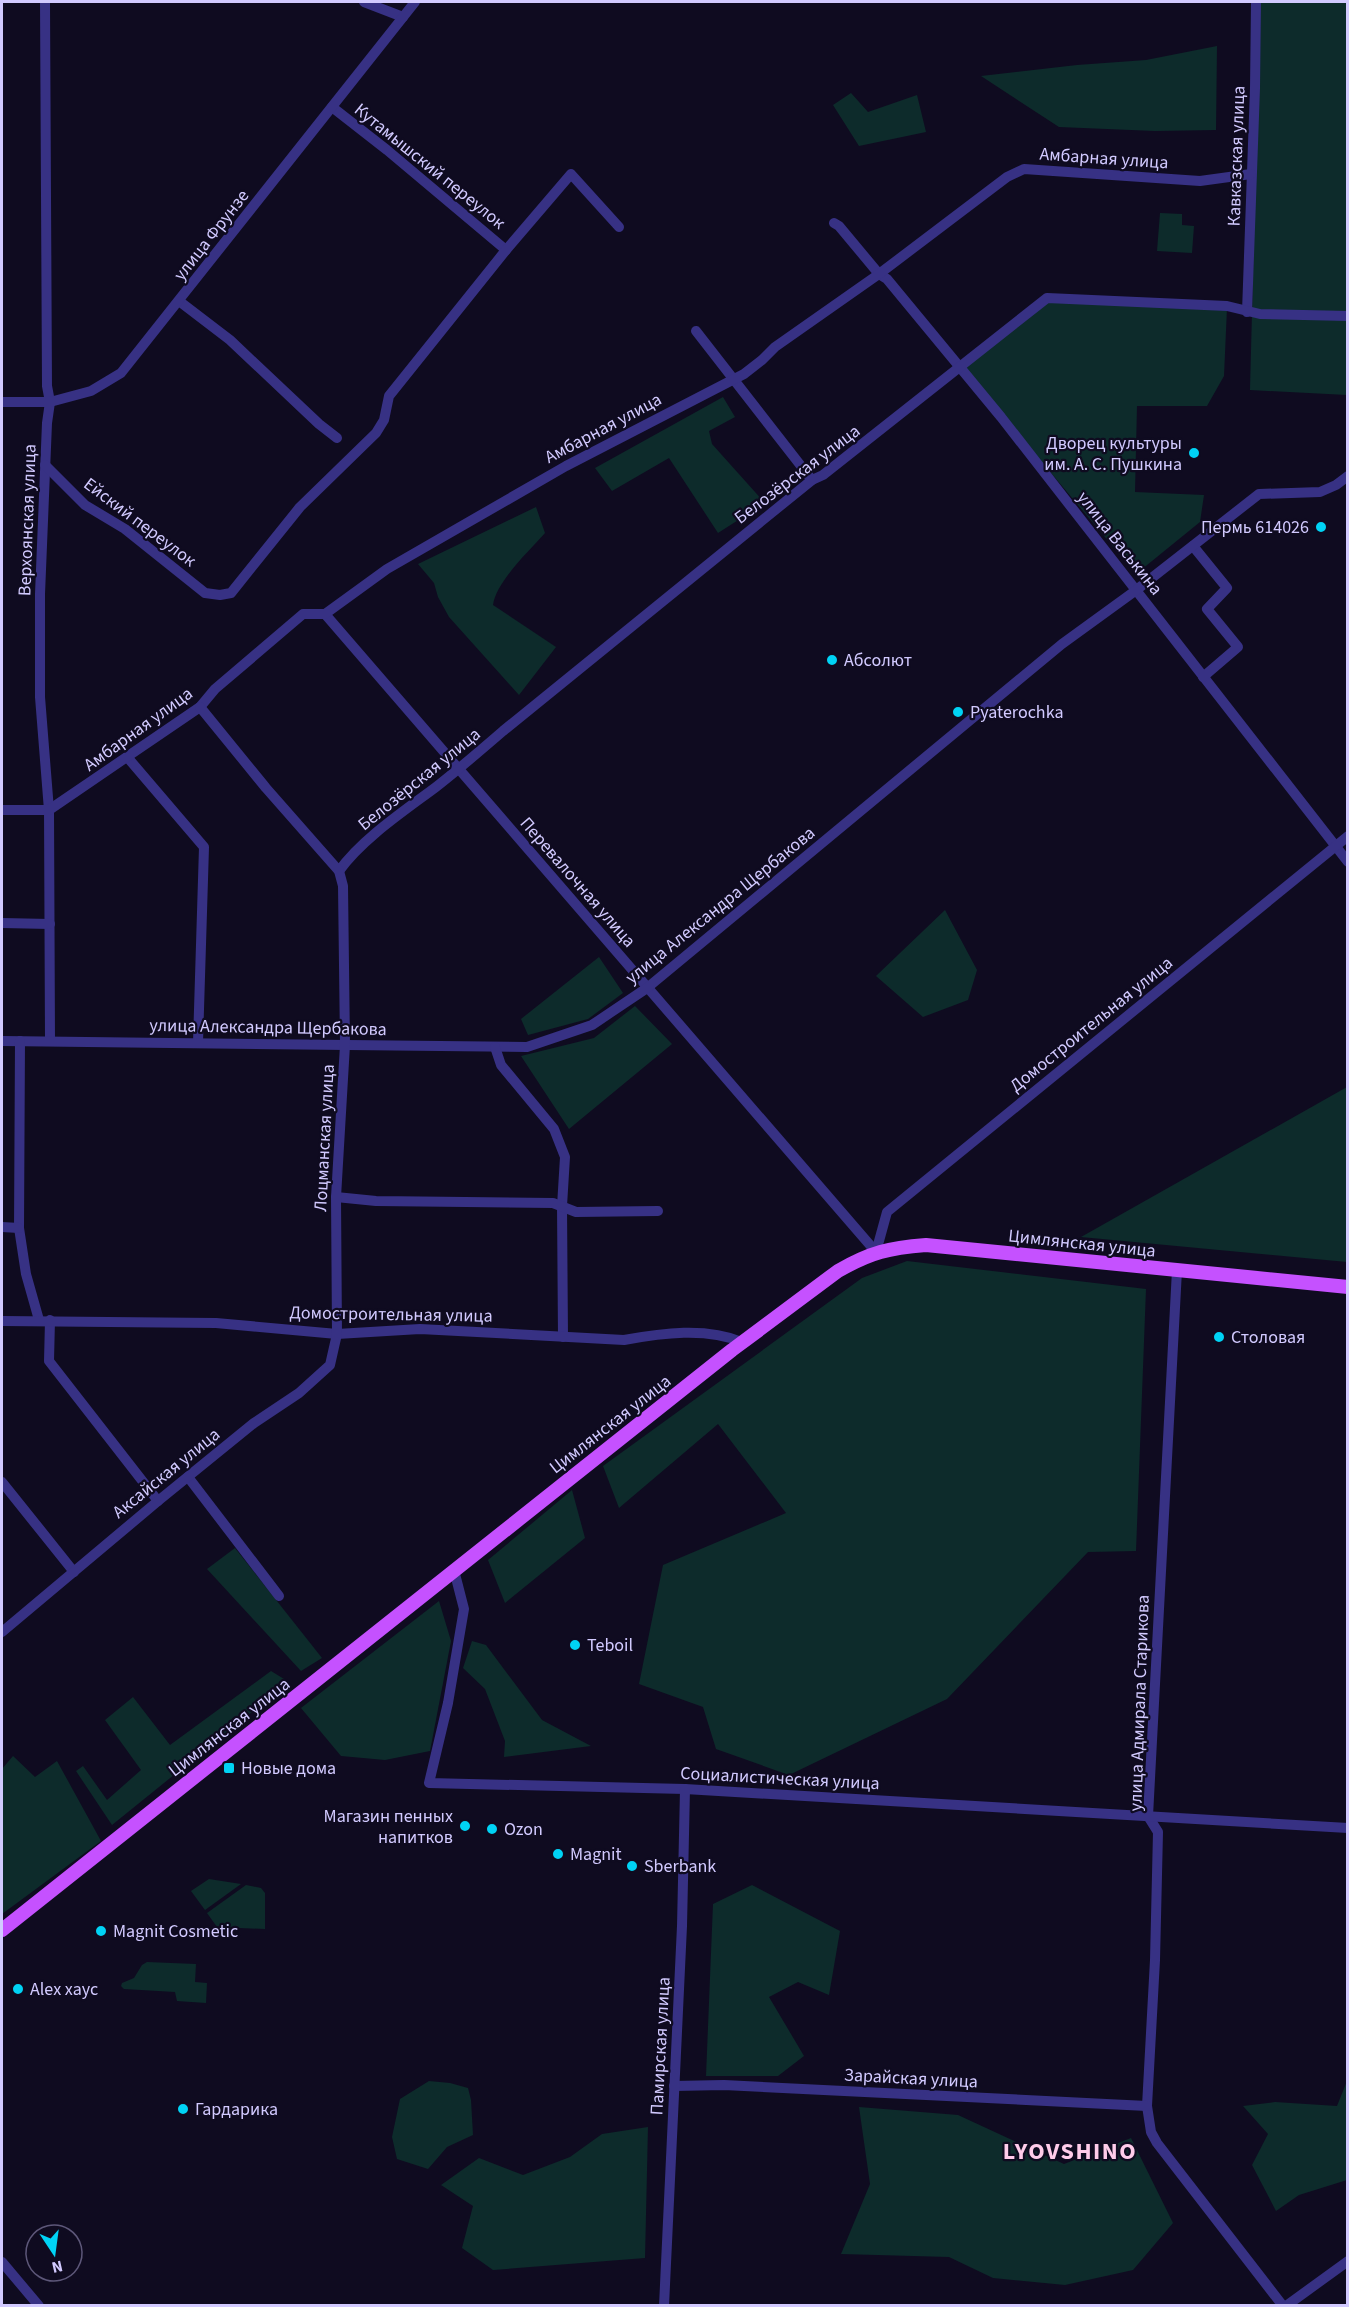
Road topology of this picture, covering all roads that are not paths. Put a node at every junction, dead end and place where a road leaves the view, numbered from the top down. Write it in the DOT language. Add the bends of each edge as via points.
graph roads {
  1 [pos="45,2"];
  2 [pos="364,2"];
  3 [pos="415,2"];
  4 [pos="1256,2"];
  5 [pos="403,17"];
  6 [pos="332,107"];
  7 [pos="1251,174"];
  8 [pos="834,223"];
  9 [pos="619,227"];
  10 [pos="506,250"];
  11 [pos="879,274"];
  12 [pos="179,301"];
  13 [pos="1247,312"];
  14 [pos="1347,316"];
  15 [pos="696,331"];
  16 [pos="960,367"];
  17 [pos="732,378"];
  18 [pos="2,402"];
  19 [pos="50,402"];
  20 [pos="337,438"];
  21 [pos="45,465"];
  22 [pos="1347,476"];
  23 [pos="812,480"];
  24 [pos="1193,546"];
  25 [pos="1135,591"];
  26 [pos="326,614"];
  27 [pos="1203,677"];
  28 [pos="200,707"];
  29 [pos="128,758"];
  30 [pos="459,769"];
  31 [pos="2,810"];
  32 [pos="50,810"];
  33 [pos="1347,836"];
  34 [pos="1335,846"];
  35 [pos="1347,862"];
  36 [pos="339,872"];
  37 [pos="2,923"];
  38 [pos="50,924"];
  39 [pos="647,988"];
  40 [pos="50,1040"];
  41 [pos="2,1041"];
  42 [pos="20,1041"];
  43 [pos="198,1042"];
  44 [pos="345,1044"];
  45 [pos="495,1047"];
  46 [pos="336,1197"];
  47 [pos="562,1206"];
  48 [pos="658,1211"];
  49 [pos="2,1227"];
  50 [pos="19,1227"];
  51 [pos="876,1252"];
  52 [pos="1177,1270"];
  53 [pos="1347,1287"];
  54 [pos="2,1320"];
  55 [pos="44,1320"];
  56 [pos="337,1334"];
  57 [pos="563,1337"];
  58 [pos="742,1342"];
  59 [pos="188,1477"];
  60 [pos="2,1482"];
  61 [pos="158,1501"];
  62 [pos="454,1570"];
  63 [pos="74,1572"];
  64 [pos="279,1596"];
  65 [pos="2,1632"];
  66 [pos="685,1789"];
  67 [pos="1148,1816"];
  68 [pos="673,1820"];
  69 [pos="686,1820"];
  70 [pos="1347,1828"];
  71 [pos="2,1930"];
  72 [pos="674,2086"];
  73 [pos="1147,2106"];
  74 [pos="1347,2261"];
  75 [pos="2,2262"];
  76 [pos="39,2306"];
  77 [pos="664,2306"];
  78 [pos="1285,2306"];
  1 -- 19 [label="street, Верхоянская улица"];
  2 -- 5 [label="street"];
  3 -- 5 [label="street, улица Фрунзе"];
  4 -- 7 [label="street, Кавказская улица"];
  5 -- 6 [label="street, улица Фрунзе"];
  6 -- 10 [label="street, Кутамышский переулок"];
  6 -- 12 [label="street, улица Фрунзе"];
  7 -- 11 [label="street, Амбарная улица" via="1200,181 1024,170 1007,177"];
  7 -- 13 [label="street, Кавказская улица"];
  8 -- 11 [label="street, улица Васькина"];
  9 -- 10 [label="street" via="571,174"];
  10 -- 21 [label="street, Ейский переулок" via="389,396 384,420 376,433 300,507 231,593 205,593 125,529 85,505"];
  11 -- 16 [label="street, улица Васькина"];
  11 -- 17 [label="street, Амбарная улица" via="775,347 744,374"];
  12 -- 19 [label="street, улица Фрунзе" via="121,373 91,391"];
  12 -- 20 [label="street" via="231,340"];
  13 -- 14 [label="street, Белозёрская улица"];
  13 -- 16 [label="street, Белозёрская улица" via="1227,306 1047,298"];
  15 -- 17 [label="street"];
  16 -- 23 [label="street, Белозёрская улица" via="823,476"];
  16 -- 25 [label="street, улица Васькина"];
  17 -- 23 [label="street"];
  17 -- 26 [label="street, Амбарная улица" via="566,466 387,569"];
  18 -- 19 [label="street, улица Фрунзе"];
  19 -- 21 [label="street, Верхоянская улица"];
  21 -- 32 [label="street, Верхоянская улица" via="40,697"];
  22 -- 24 [label="street, улица Александра Щербакова" via="1320,492 1259,494"];
  23 -- 30 [label="street, Белозёрская улица"];
  24 -- 25 [label="street, улица Александра Щербакова"];
  24 -- 27 [label="street" via="1227,588 1207,609 1238,647"];
  25 -- 27 [label="street, улица Васькина"];
  25 -- 39 [label="street, улица Александра Щербакова" via="1062,644"];
  26 -- 28 [label="street, Амбарная улица" via="303,614 215,689"];
  26 -- 30 [label="street, Перевалочная улица"];
  27 -- 34 [label="street, улица Васькина"];
  28 -- 29 [label="street, Амбарная улица"];
  28 -- 36 [label="street"];
  29 -- 32 [label="street, Амбарная улица"];
  29 -- 43 [label="street" via="204,847"];
  30 -- 36 [label="street, Белозёрская улица" via="348,858"];
  30 -- 39 [label="street, Перевалочная улица"];
  31 -- 32 [label="street"];
  32 -- 38 [label="street, Верхоянская улица"];
  33 -- 34 [label="street, Домостроительная улица"];
  34 -- 35 [label="street, улица Васькина"];
  34 -- 51 [label="street, Домостроительная улица" via="887,1212"];
  36 -- 44 [label="street, Лоцманская улица" via="343,886"];
  37 -- 38 [label="street"];
  38 -- 40 [label="street, Верхоянская улица"];
  39 -- 45 [label="street, улица Александра Щербакова" via="592,1025 526,1047"];
  39 -- 51 [label="street, Перевалочная улица"];
  40 -- 42 [label="street, улица Александра Щербакова"];
  40 -- 43 [label="street, улица Александра Щербакова"];
  41 -- 42 [label="street, улица Александра Щербакова"];
  42 -- 50 [label="street"];
  43 -- 44 [label="street, улица Александра Щербакова"];
  44 -- 45 [label="street, улица Александра Щербакова"];
  44 -- 46 [label="street, Лоцманская улица"];
  45 -- 47 [label="street" via="501,1065 558,1138 565,1157"];
  46 -- 47 [label="street"];
  46 -- 56 [label="street, Лоцманская улица"];
  47 -- 48 [label="street" via="576,1212"];
  47 -- 57 [label="street"];
  49 -- 50 [label="street"];
  50 -- 55 [label="street" via="27,1274"];
  51 -- 52 [label="main road, Цимлянская улица" via="926,1245"];
  51 -- 58 [label="main road, Цимлянская улица" via="838,1271"];
  52 -- 53 [label="main road, Цимлянская улица"];
  52 -- 67 [label="street, улица Адмирала Старикова"];
  54 -- 55 [label="street, Домостроительная улица"];
  55 -- 56 [label="street, Домостроительная улица" via="216,1323"];
  55 -- 61 [label="street" via="49,1361"];
  56 -- 57 [label="street, Домостроительная улица" via="420,1329"];
  56 -- 59 [label="street, Аксайская улица" via="330,1365"];
  57 -- 58 [label="street, Домостроительная улица" via="624,1340 657,1333 723,1334"];
  58 -- 62 [label="main road, Цимлянская улица"];
  59 -- 61 [label="street, Аксайская улица"];
  59 -- 64 [label="street"];
  60 -- 63 [label="street"];
  61 -- 63 [label="street, Аксайская улица"];
  62 -- 66 [label="street, Социалистическая улица" via="464,1610 429,1783"];
  62 -- 71 [label="main road, Цимлянская улица"];
  63 -- 65 [label="street, Аксайская улица"];
  66 -- 67 [label="street, Социалистическая улица"];
  66 -- 69 [label="street, Памирская улица"];
  67 -- 70 [label="street, Социалистическая улица"];
  67 -- 73 [label="street, улица Адмирала Старикова" via="1158,1832"];
  68 -- 69 [label="street"];
  69 -- 72 [label="street, Памирская улица"];
  72 -- 73 [label="street, Зарайская улица" via="724,2085"];
  72 -- 77 [label="street, Памирская улица"];
  73 -- 78 [label="street, улица Адмирала Старикова" via="1157,2143"];
  74 -- 78 [label="street"];
  75 -- 76 [label="street"];
}
